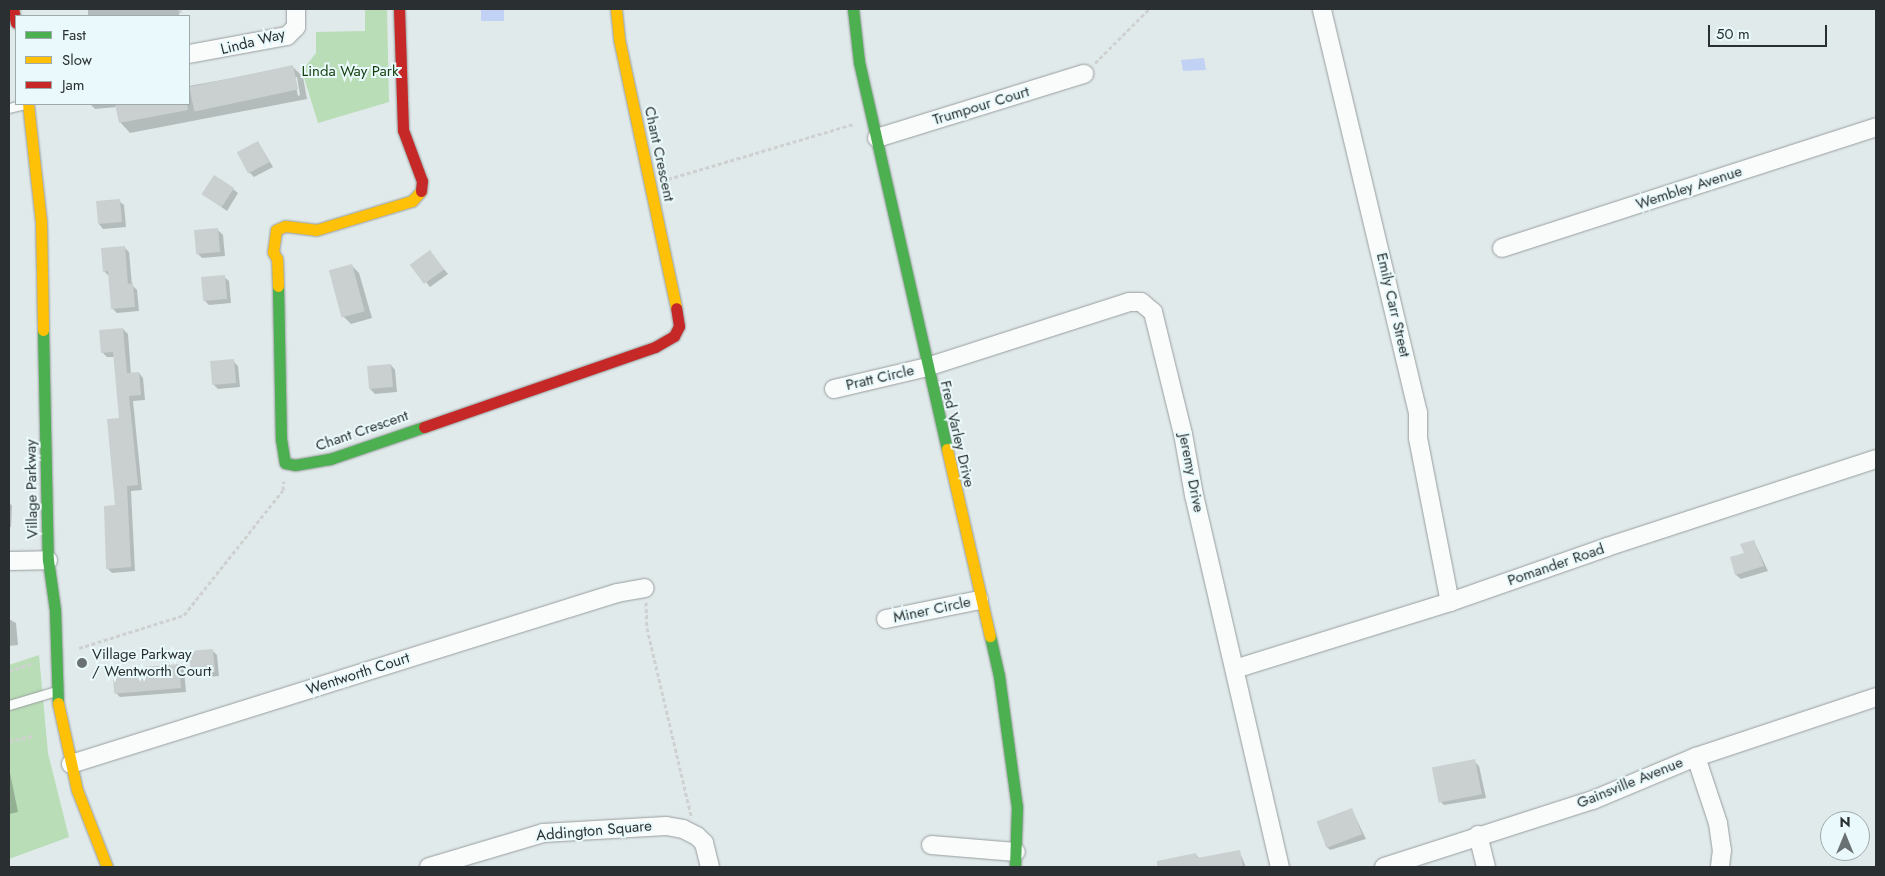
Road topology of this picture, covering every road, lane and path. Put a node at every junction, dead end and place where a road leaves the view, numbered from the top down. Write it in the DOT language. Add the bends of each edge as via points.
graph roads {
  1 [pos="296,9"];
  2 [pos="400,9"];
  3 [pos="616,9"];
  4 [pos="853,9"];
  5 [pos="1149,9"];
  6 [pos="1322,10"];
  7 [pos="190,54"];
  8 [pos="1084,74"];
  9 [pos="22,105"];
  10 [pos="27,105"];
  11 [pos="9,108"];
  12 [pos="872,118"];
  13 [pos="1876,127"];
  14 [pos="877,138"];
  15 [pos="651,184"];
  16 [pos="1502,248"];
  17 [pos="927,367"];
  18 [pos="834,389"];
  19 [pos="1876,459"];
  20 [pos="285,463"];
  21 [pos="48,560"];
  22 [pos="9,561"];
  23 [pos="645,588"];
  24 [pos="979,600"];
  25 [pos="1450,602"];
  26 [pos="886,619"];
  27 [pos="79,648"];
  28 [pos="31,664"];
  29 [pos="1235,669"];
  30 [pos="9,671"];
  31 [pos="57,691"];
  32 [pos="1876,697"];
  33 [pos="9,705"];
  34 [pos="32,736"];
  35 [pos="9,741"];
  36 [pos="1696,757"];
  37 [pos="71,764"];
  38 [pos="1478,835"];
  39 [pos="697,836"];
  40 [pos="931,845"];
  41 [pos="1016,859"];
  42 [pos="107,867"];
  43 [pos="429,867"];
  44 [pos="710,867"];
  45 [pos="1280,867"];
  46 [pos="1384,867"];
  47 [pos="1486,867"];
  48 [pos="1720,867"];
  1 -- 7 [label="street, Linda Way" via="296,27 287,36"];
  2 -- 20 [label="street" via="403,130 422,181 421,191 412,201 316,230 285,226 276,230 273,240 273,252 278,259 281,439"];
  3 -- 15 [label="street, Chant Crescent" via="619,39"];
  4 -- 12 [label="street, Fred Varley Drive" via="859,62"];
  5 -- 8 [label="path"];
  6 -- 25 [label="street, Emily Carr Street" via="1418,412 1418,438"];
  8 -- 14 [label="street, Trumpour Court"];
  9 -- 11 [label="lane"];
  10 -- 21 [label="street, Village Parkway" via="38,174 45,292"];
  12 -- 14 [label="street, Fred Varley Drive"];
  12 -- 15 [label="path"];
  13 -- 16 [label="street, Wembley Avenue"];
  14 -- 17 [label="street, Fred Varley Drive"];
  15 -- 20 [label="street, Chant Crescent" via="679,326 667,343 330,459 306,466"];
  17 -- 18 [label="street, Pratt Circle"];
  17 -- 24 [label="street, Fred Varley Drive"];
  17 -- 29 [label="street, Jeremy Drive" via="1129,302 1141,302 1148,307 1157,326 1184,434 1194,496"];
  19 -- 25 [label="street, Pomander Road" via="1608,546"];
  20 -- 27 [label="path" via="283,490 184,615"];
  21 -- 22 [label="street"];
  21 -- 31 [label="street, Village Parkway" via="55,610"];
  23 -- 37 [label="street, Wentworth Court" via="617,592"];
  23 -- 39 [label="path" via="647,628"];
  24 -- 26 [label="street, Miner Circle"];
  24 -- 41 [label="street, Fred Varley Drive" via="1009,733 1017,807"];
  25 -- 29 [label="street, Pomander Road"];
  28 -- 30 [label="path"];
  29 -- 45 [label="street, Jeremy Drive"];
  31 -- 33 [label="lane"];
  31 -- 37 [label="street, Village Parkway" via="62,731"];
  32 -- 36 [label="street, Gainsville Avenue"];
  34 -- 35 [label="path"];
  36 -- 38 [label="street, Gainsville Avenue" via="1593,800"];
  36 -- 48 [label="street" via="1718,823 1722,850"];
  37 -- 42 [label="street, Village Parkway" via="77,790"];
  38 -- 46 [label="street, Gainsville Avenue"];
  38 -- 47 [label="street"];
  39 -- 43 [label="street, Addington Square" via="683,828 666,826 543,833"];
  39 -- 44 [label="street" via="704,843"];
  40 -- 41 [label="street"];
}
